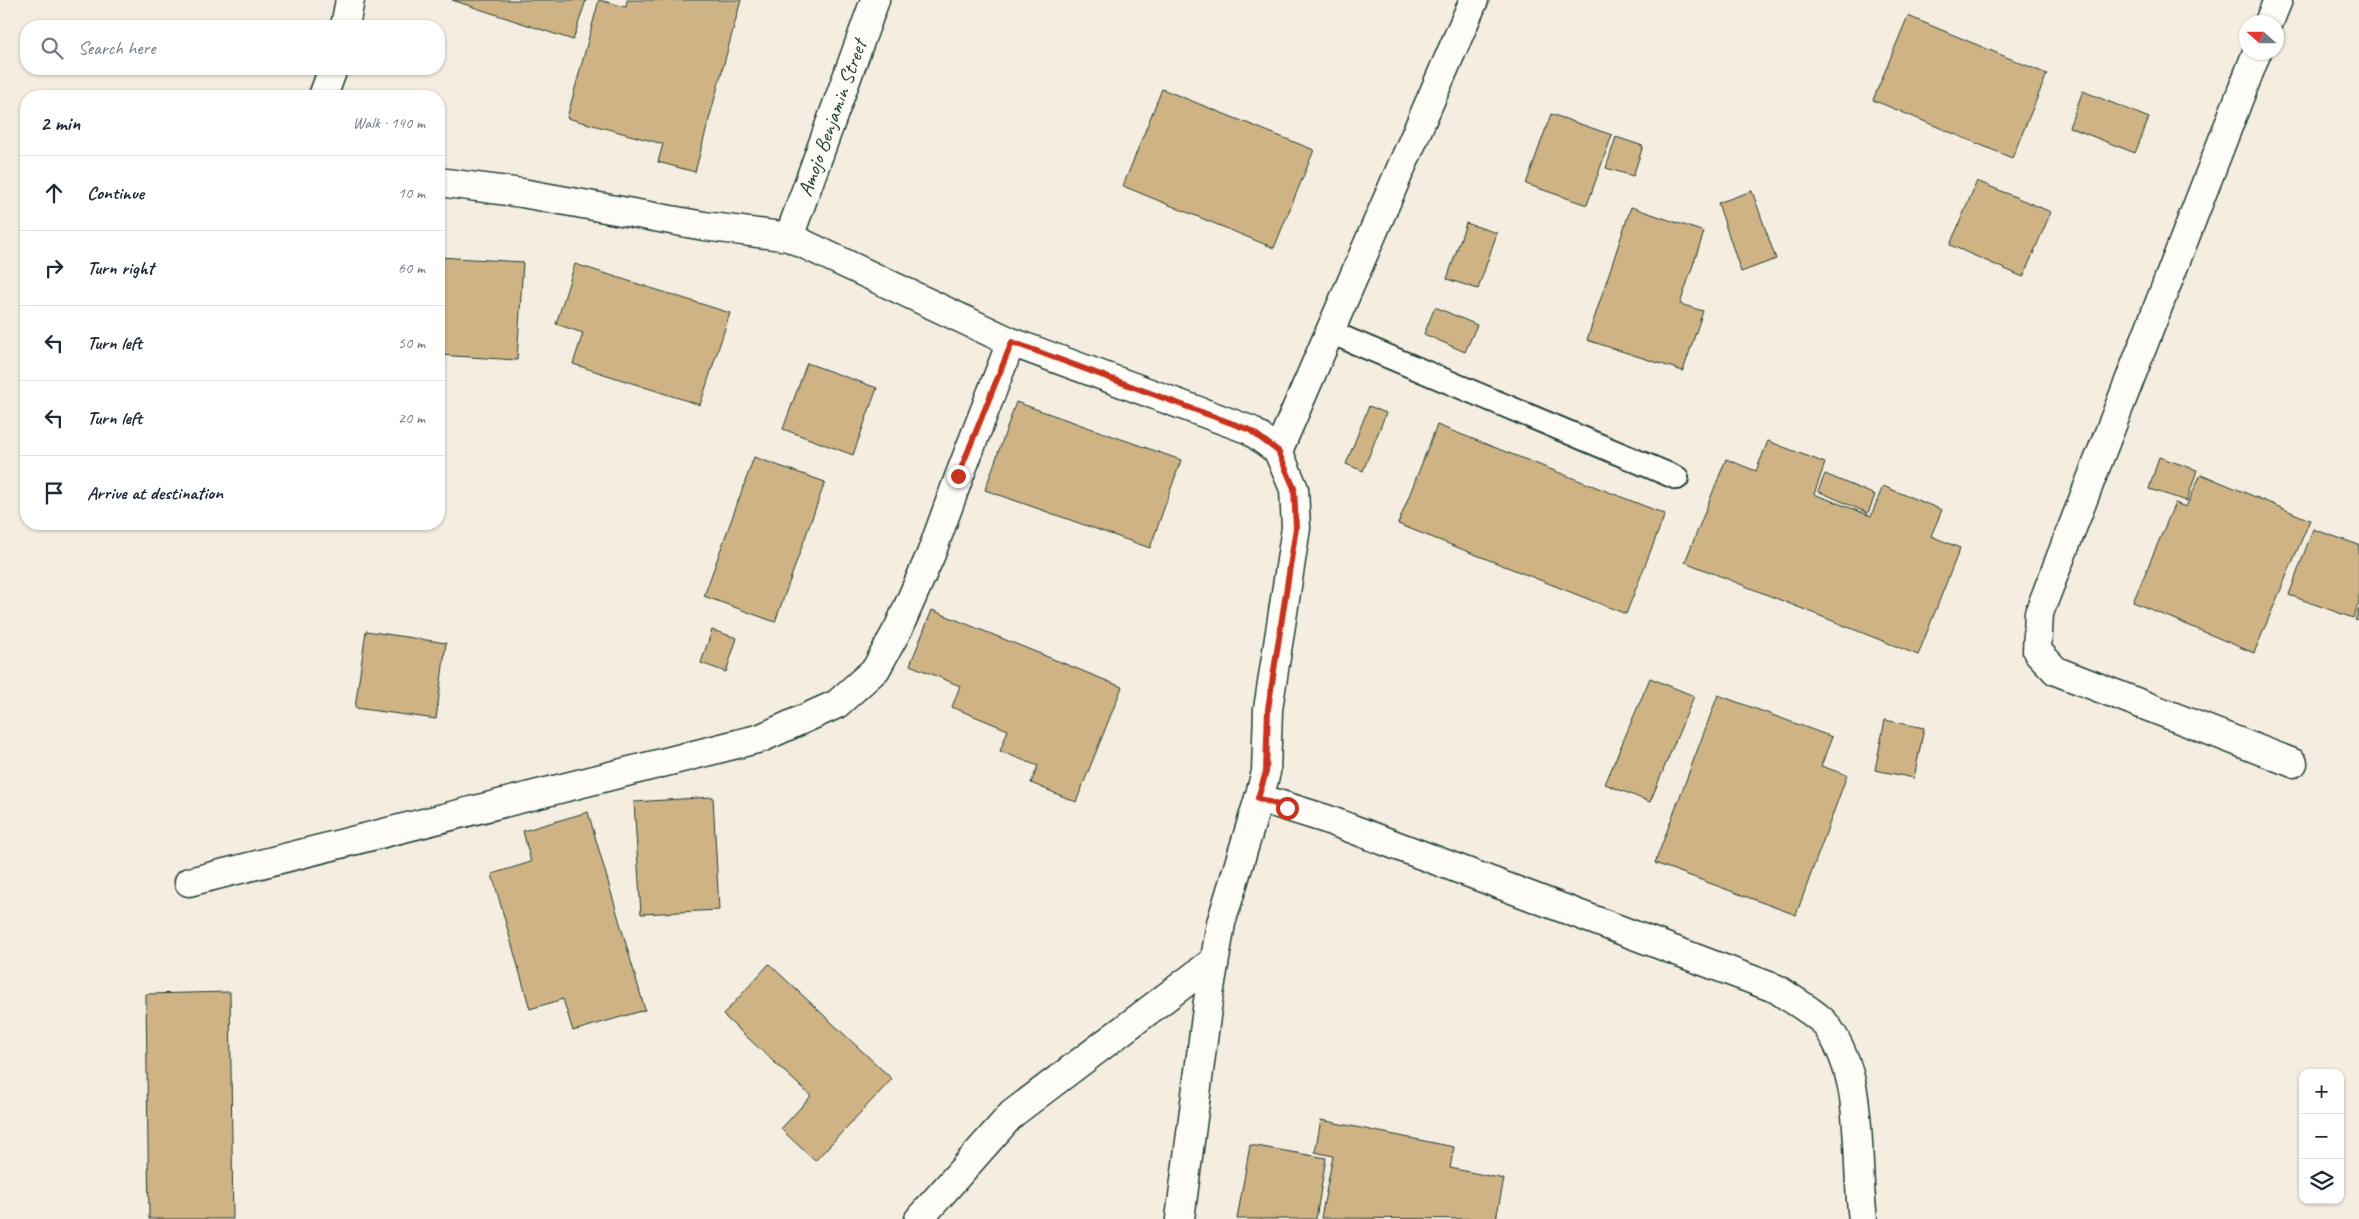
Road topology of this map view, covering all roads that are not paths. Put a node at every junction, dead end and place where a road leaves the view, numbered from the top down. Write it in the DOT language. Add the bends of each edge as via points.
graph roads {
  1 [pos="350,0"];
  2 [pos="876,0"];
  3 [pos="1474,0"];
  4 [pos="2278,0"];
  5 [pos="2272,15"];
  6 [pos="346,20"];
  7 [pos="2254,60"];
  8 [pos="331,75"];
  9 [pos="326,90"];
  10 [pos="445,183"];
  11 [pos="790,236"];
  12 [pos="1330,332"];
  13 [pos="1012,342"];
  14 [pos="1278,451"];
  15 [pos="1677,478"];
  16 [pos="2294,763"];
  17 [pos="1258,798"];
  18 [pos="189,882"];
  19 [pos="1214,961"];
  20 [pos="919,1219"];
  21 [pos="1180,1219"];
  22 [pos="1863,1219"];
  1 -- 6 [label="street"];
  2 -- 11 [label="street, Amojo Benjamin Street"];
  3 -- 12 [label="street"];
  4 -- 5 [label="street"];
  7 -- 16 [label="street" via="2039,613 2037,651 2056,671"];
  8 -- 9 [label="street"];
  10 -- 11 [label="street" via="522,193 704,226"];
  11 -- 13 [label="street"];
  12 -- 14 [label="street"];
  12 -- 15 [label="lane"];
  13 -- 14 [label="street" via="1250,430"];
  13 -- 18 [label="street" via="900,627 876,669 836,704 761,738"];
  14 -- 17 [label="street" via="1294,488 1296,528 1268,709 1266,772"];
  17 -- 19 [label="street" via="1221,923"];
  17 -- 22 [label="street" via="1326,820 1777,988 1826,1024 1848,1064 1858,1139"];
  19 -- 20 [label="street" via="1012,1114"];
  19 -- 21 [label="street"];
}
